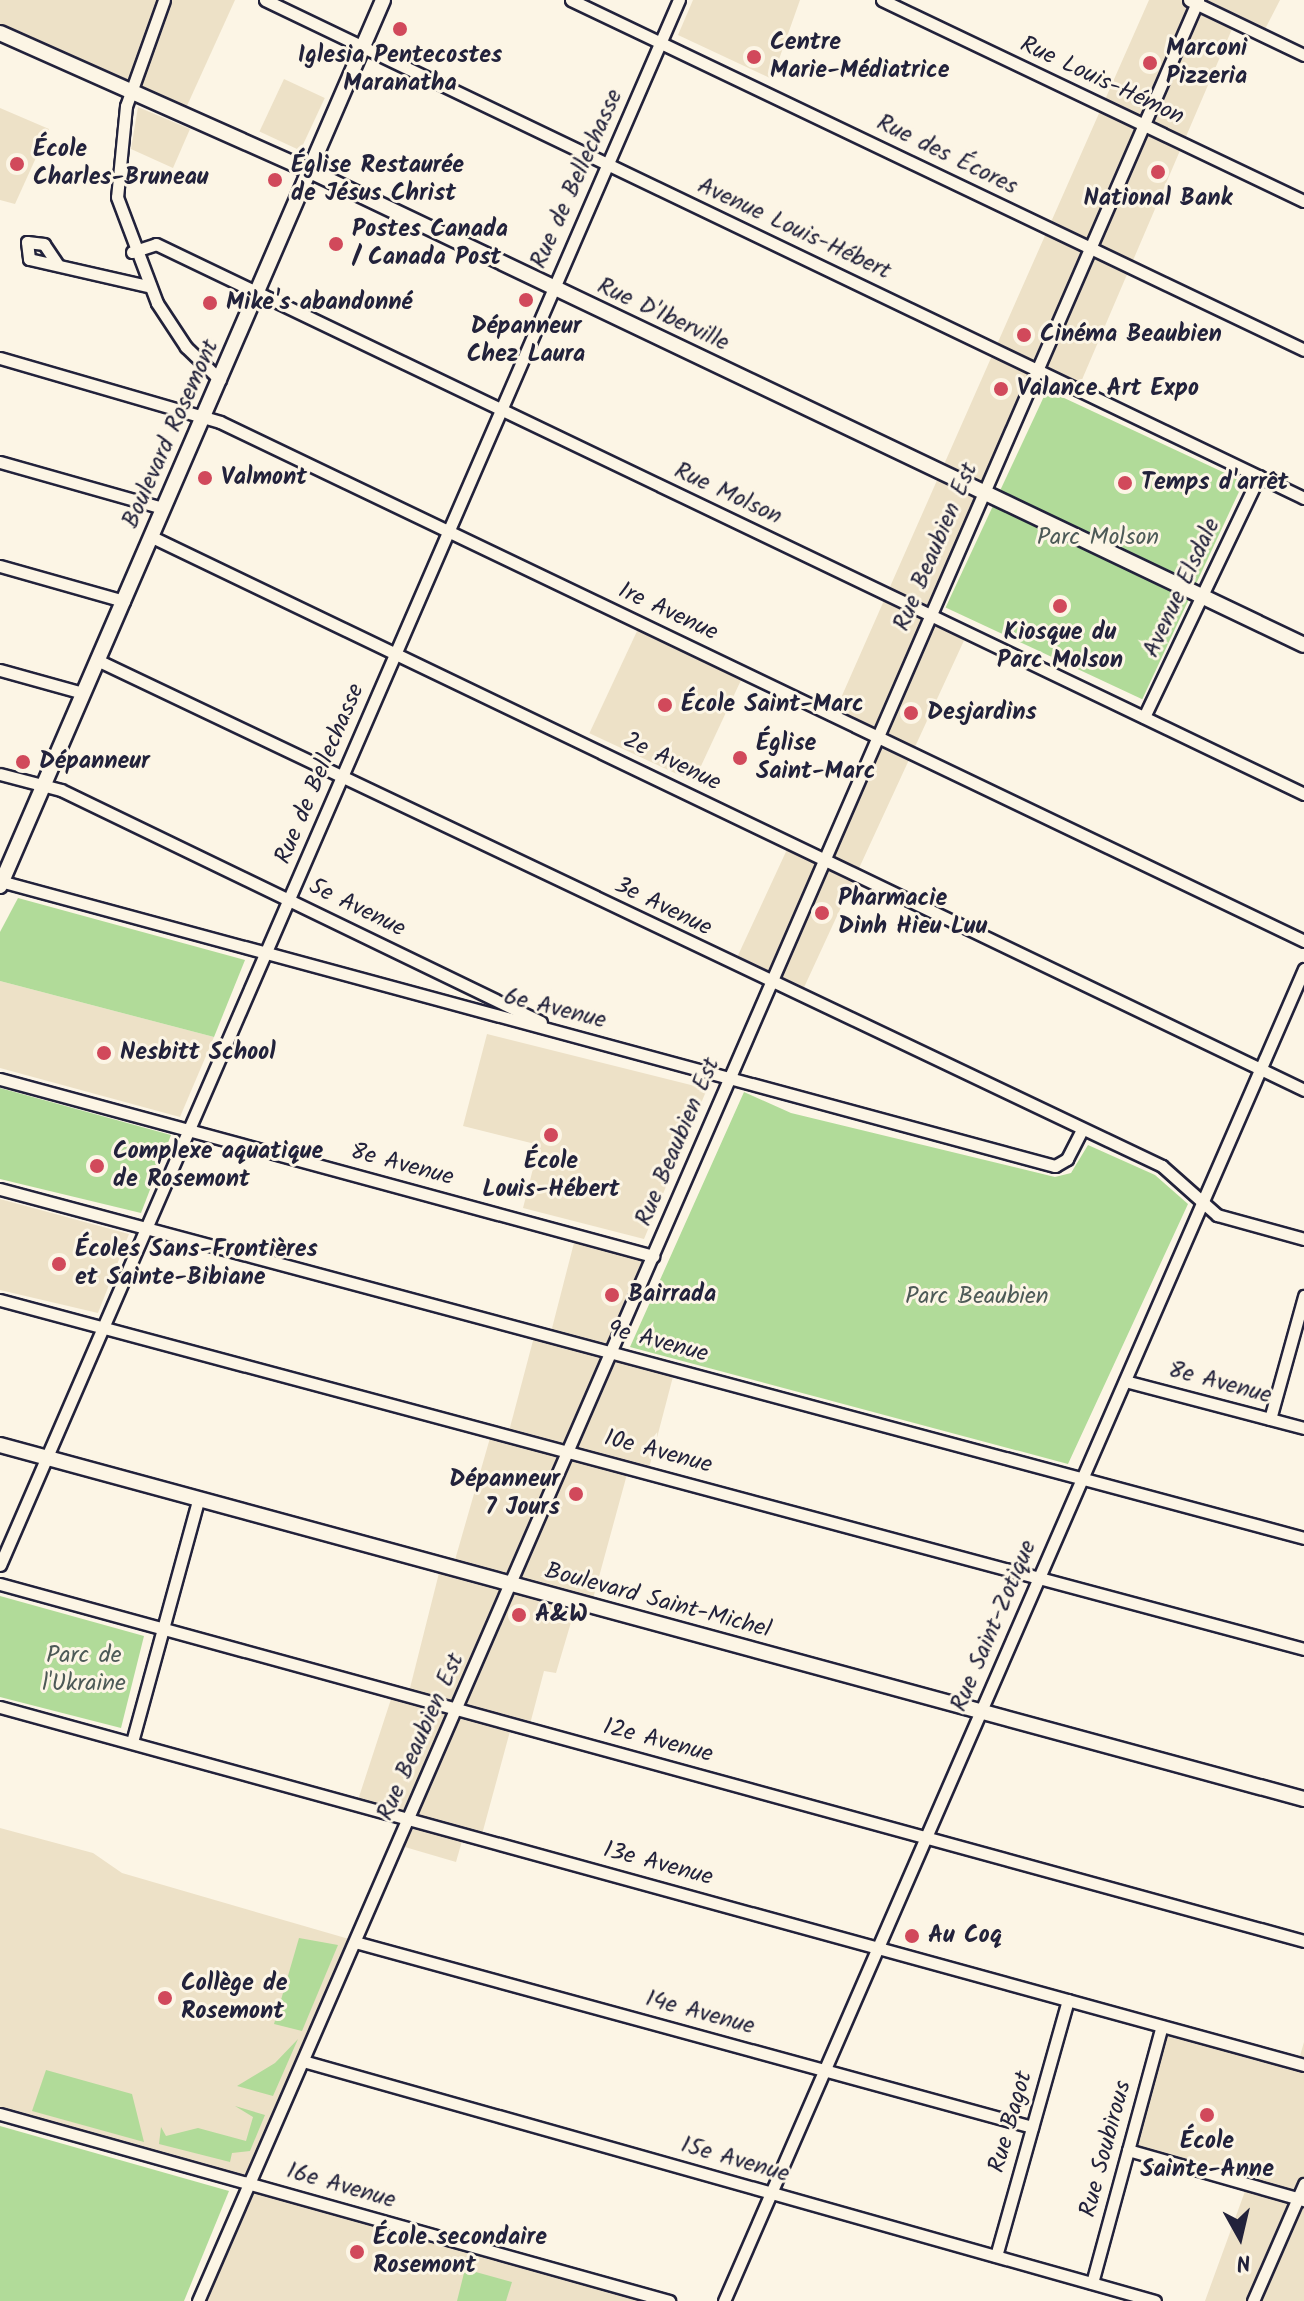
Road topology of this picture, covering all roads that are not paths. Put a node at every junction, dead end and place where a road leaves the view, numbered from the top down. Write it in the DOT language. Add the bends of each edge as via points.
graph roads {
  1 [pos="164,0"];
  2 [pos="265,0"];
  3 [pos="383,0"];
  4 [pos="571,0"];
  5 [pos="679,0"];
  6 [pos="882,0"];
  7 [pos="1195,1"];
  8 [pos="0,33"];
  9 [pos="661,42"];
  10 [pos="362,47"];
  11 [pos="1304,55"];
  12 [pos="131,90"];
  13 [pos="1144,125"];
  14 [pos="607,165"];
  15 [pos="310,171"];
  16 [pos="1304,201"];
  17 [pos="1091,248"];
  18 [pos="132,252"];
  19 [pos="58,265"];
  20 [pos="148,286"];
  21 [pos="554,287"];
  22 [pos="257,293"];
  23 [pos="1304,350"];
  24 [pos="0,358"];
  25 [pos="1037,370"];
  26 [pos="220,380"];
  27 [pos="500,410"];
  28 [pos="204,415"];
  29 [pos="0,462"];
  30 [pos="1259,476"];
  31 [pos="983,491"];
  32 [pos="1304,498"];
  33 [pos="163,508"];
  34 [pos="448,531"];
  35 [pos="150,536"];
  36 [pos="0,566"];
  37 [pos="1203,596"];
  38 [pos="124,601"];
  39 [pos="931,615"];
  40 [pos="1304,645"];
  41 [pos="396,654"];
  42 [pos="97,660"];
  43 [pos="0,670"];
  44 [pos="83,693"];
  45 [pos="1144,717"];
  46 [pos="877,737"];
  47 [pos="0,774"];
  48 [pos="343,778"];
  49 [pos="43,786"];
  50 [pos="1304,794"];
  51 [pos="825,860"];
  52 [pos="1,883"];
  53 [pos="290,900"];
  54 [pos="1304,941"];
  55 [pos="266,958"];
  56 [pos="1304,969"];
  57 [pos="771,983"];
  58 [pos="560,1031"];
  59 [pos="1260,1069"];
  60 [pos="0,1079"];
  61 [pos="729,1080"];
  62 [pos="1304,1090"];
  63 [pos="189,1130"];
  64 [pos="1081,1131"];
  65 [pos="0,1189"];
  66 [pos="1203,1203"];
  67 [pos="146,1229"];
  68 [pos="1304,1239"];
  69 [pos="653,1256"];
  70 [pos="1304,1296"];
  71 [pos="0,1300"];
  72 [pos="104,1328"];
  73 [pos="612,1353"];
  74 [pos="1125,1381"];
  75 [pos="1270,1419"];
  76 [pos="1304,1428"];
  77 [pos="0,1445"];
  78 [pos="570,1450"];
  79 [pos="47,1458"];
  80 [pos="1082,1479"];
  81 [pos="198,1500"];
  82 [pos="1304,1538"];
  83 [pos="0,1565"];
  84 [pos="1039,1578"];
  85 [pos="0,1584"];
  86 [pos="512,1585"];
  87 [pos="162,1629"];
  88 [pos="1304,1649"];
  89 [pos="0,1707"];
  90 [pos="457,1708"];
  91 [pos="981,1711"];
  92 [pos="132,1742"];
  93 [pos="1304,1799"];
  94 [pos="409,1819"];
  95 [pos="927,1836"];
  96 [pos="1304,1941"];
  97 [pos="355,1942"];
  98 [pos="878,1948"];
  99 [pos="1068,2000"];
  100 [pos="1162,2026"];
  101 [pos="303,2061"];
  102 [pos="1304,2065"];
  103 [pos="825,2070"];
  104 [pos="0,2114"];
  105 [pos="1032,2127"];
  106 [pos="1128,2150"];
  107 [pos="250,2183"];
  108 [pos="1304,2184"];
  109 [pos="771,2193"];
  110 [pos="1301,2199"];
  111 [pos="996,2256"];
  112 [pos="1092,2283"];
  113 [pos="198,2301"];
  114 [pos="669,2301"];
  115 [pos="724,2301"];
  116 [pos="1155,2301"];
  117 [pos="1253,2301"];
  1 -- 12 [label="street"];
  2 -- 10 [label="street, Avenue Louis-Hébert"];
  3 -- 10 [label="main road, Boulevard Rosemont"];
  4 -- 9 [label="street, Rue des Écores"];
  5 -- 9 [label="street, Rue de Bellechasse"];
  6 -- 13 [label="street, Rue Louis-Hémon"];
  7 -- 11 [label="street"];
  7 -- 13 [label="street, Rue Beaubien Est"];
  8 -- 12 [label="main road, Rue D'Iberville"];
  9 -- 14 [label="street, Rue de Bellechasse"];
  9 -- 17 [label="street, Rue des Écores"];
  10 -- 14 [label="street, Avenue Louis-Hébert"];
  10 -- 15 [label="main road, Boulevard Rosemont"];
  12 -- 15 [label="main road, Rue D'Iberville"];
  12 -- 18 [label="street" via="117,183"];
  13 -- 16 [label="street, Rue Louis-Hémon"];
  13 -- 17 [label="street, Rue Beaubien Est"];
  14 -- 21 [label="street, Rue de Bellechasse"];
  14 -- 25 [label="street, Avenue Louis-Hébert"];
  15 -- 21 [label="main road, Rue D'Iberville"];
  15 -- 22 [label="main road, Boulevard Rosemont"];
  17 -- 23 [label="street, Rue des Écores"];
  17 -- 25 [label="street, Rue Beaubien Est"];
  18 -- 20 [label="street"];
  18 -- 22 [label="street, Rue Molson" via="156,244"];
  19 -- 20 [label="street"];
  20 -- 26 [label="street" via="186,347"];
  21 -- 27 [label="street, Rue de Bellechasse"];
  21 -- 31 [label="main road, Rue D'Iberville"];
  22 -- 26 [label="main road, Boulevard Rosemont"];
  22 -- 27 [label="street, Rue Molson"];
  24 -- 28 [label="street, 1re Avenue"];
  25 -- 30 [label="street, Avenue Louis-Hébert"];
  25 -- 31 [label="street, Rue Beaubien Est"];
  26 -- 28 [label="main road, Boulevard Rosemont"];
  27 -- 34 [label="street, Rue de Bellechasse"];
  27 -- 39 [label="street, Rue Molson"];
  28 -- 33 [label="main road, Boulevard Rosemont"];
  28 -- 34 [label="street, 1re Avenue"];
  29 -- 33 [label="street"];
  30 -- 32 [label="street, Avenue Louis-Hébert"];
  30 -- 37 [label="street, Avenue Elsdale"];
  31 -- 37 [label="main road, Rue D'Iberville"];
  31 -- 39 [label="street, Rue Beaubien Est"];
  33 -- 35 [label="main road, Boulevard Rosemont"];
  34 -- 41 [label="street, Rue de Bellechasse"];
  34 -- 46 [label="street, 1re Avenue"];
  35 -- 38 [label="main road, Boulevard Rosemont"];
  35 -- 41 [label="street, 2e Avenue"];
  36 -- 38 [label="street"];
  37 -- 40 [label="main road, Rue D'Iberville"];
  37 -- 45 [label="street, Avenue Elsdale"];
  38 -- 42 [label="main road, Boulevard Rosemont"];
  39 -- 45 [label="street, Rue Molson"];
  39 -- 46 [label="street, Rue Beaubien Est"];
  41 -- 48 [label="street, Rue de Bellechasse"];
  41 -- 51 [label="street, 2e Avenue"];
  42 -- 44 [label="main road, Boulevard Rosemont"];
  42 -- 48 [label="street, 3e Avenue"];
  43 -- 44 [label="street"];
  44 -- 49 [label="main road, Boulevard Rosemont"];
  45 -- 50 [label="street, Rue Molson"];
  46 -- 51 [label="street, Rue Beaubien Est"];
  46 -- 54 [label="street, 1re Avenue"];
  47 -- 49 [label="street, 5e Avenue"];
  48 -- 53 [label="street, Rue de Bellechasse"];
  48 -- 57 [label="street, 3e Avenue"];
  49 -- 52 [label="main road, Boulevard Rosemont"];
  49 -- 53 [label="street, 5e Avenue"];
  51 -- 57 [label="street, Rue Beaubien Est"];
  51 -- 59 [label="street, 2e Avenue"];
  52 -- 55 [label="street, 6e Avenue"];
  53 -- 55 [label="street, Rue de Bellechasse"];
  53 -- 58 [label="street, 5e Avenue"];
  55 -- 58 [label="street, 6e Avenue"];
  55 -- 63 [label="street, Rue de Bellechasse"];
  56 -- 59 [label="street, Rue Saint-Zotique"];
  57 -- 61 [label="street, Rue Beaubien Est"];
  57 -- 64 [label="street, 3e Avenue"];
  58 -- 61 [label="street, 6e Avenue"];
  59 -- 62 [label="street, 2e Avenue"];
  59 -- 66 [label="street, Rue Saint-Zotique"];
  60 -- 63 [label="street, 8e Avenue"];
  61 -- 64 [label="street, 6e Avenue" via="1055,1166 1067,1159"];
  61 -- 69 [label="street, Rue Beaubien Est"];
  63 -- 67 [label="street, Rue de Bellechasse"];
  63 -- 69 [label="street, 8e Avenue"];
  64 -- 66 [label="street, 3e Avenue" via="1162,1166"];
  65 -- 67 [label="street, 9e Avenue"];
  66 -- 68 [label="street" via="1217,1215"];
  66 -- 74 [label="street, Rue Saint-Zotique"];
  67 -- 72 [label="street, Rue de Bellechasse"];
  67 -- 73 [label="street, 9e Avenue"];
  69 -- 73 [label="street, Rue Beaubien Est"];
  70 -- 75 [label="street"];
  71 -- 72 [label="street, 10e Avenue"];
  72 -- 78 [label="street, 10e Avenue"];
  72 -- 79 [label="street, Rue de Bellechasse"];
  73 -- 78 [label="street, Rue Beaubien Est"];
  73 -- 80 [label="street, 9e Avenue"];
  74 -- 75 [label="street, 8e Avenue"];
  74 -- 80 [label="street, Rue Saint-Zotique"];
  75 -- 76 [label="street, 8e Avenue"];
  77 -- 79 [label="main road, Boulevard Saint-Michel"];
  78 -- 84 [label="street, 10e Avenue"];
  78 -- 86 [label="street, Rue Beaubien Est"];
  79 -- 81 [label="main road, Boulevard Saint-Michel"];
  79 -- 83 [label="street, Rue de Bellechasse"];
  80 -- 82 [label="street, 9e Avenue"];
  80 -- 84 [label="street, Rue Saint-Zotique"];
  81 -- 86 [label="main road, Boulevard Saint-Michel"];
  81 -- 87 [label="street"];
  84 -- 88 [label="street, 10e Avenue"];
  84 -- 91 [label="street, Rue Saint-Zotique"];
  85 -- 87 [label="street, 12e Avenue"];
  86 -- 90 [label="street, Rue Beaubien Est"];
  86 -- 91 [label="main road, Boulevard Saint-Michel"];
  87 -- 90 [label="street, 12e Avenue"];
  87 -- 92 [label="street"];
  89 -- 92 [label="street, 13e Avenue"];
  90 -- 94 [label="street, Rue Beaubien Est"];
  90 -- 95 [label="street, 12e Avenue"];
  91 -- 93 [label="main road, Boulevard Saint-Michel"];
  91 -- 95 [label="street, Rue Saint-Zotique"];
  92 -- 94 [label="street, 13e Avenue"];
  94 -- 97 [label="street, Rue Beaubien Est"];
  94 -- 98 [label="street, 13e Avenue"];
  95 -- 96 [label="street, 12e Avenue"];
  95 -- 98 [label="street, Rue Saint-Zotique"];
  97 -- 101 [label="street, Rue Beaubien Est"];
  97 -- 103 [label="street, 14e Avenue"];
  98 -- 99 [label="street, 13e Avenue"];
  98 -- 103 [label="street, Rue Saint-Zotique"];
  99 -- 100 [label="street, 13e Avenue"];
  99 -- 105 [label="street, Rue Bagot"];
  100 -- 102 [label="street, 13e Avenue"];
  100 -- 106 [label="street, Rue Soubirous"];
  101 -- 107 [label="street, Rue Beaubien Est"];
  101 -- 109 [label="street, 15e Avenue"];
  103 -- 105 [label="street, 14e Avenue"];
  103 -- 109 [label="street, Rue Saint-Zotique"];
  104 -- 107 [label="street, 16e Avenue"];
  105 -- 111 [label="street, Rue Bagot"];
  106 -- 110 [label="street"];
  106 -- 112 [label="street, Rue Soubirous"];
  107 -- 113 [label="street, Rue Beaubien Est"];
  107 -- 114 [label="street, 16e Avenue"];
  108 -- 110 [label="street"];
  109 -- 111 [label="street, 15e Avenue"];
  109 -- 115 [label="street, Rue Saint-Zotique"];
  110 -- 117 [label="street"];
  111 -- 112 [label="street, 15e Avenue"];
  112 -- 116 [label="street, 15e Avenue"];
}
